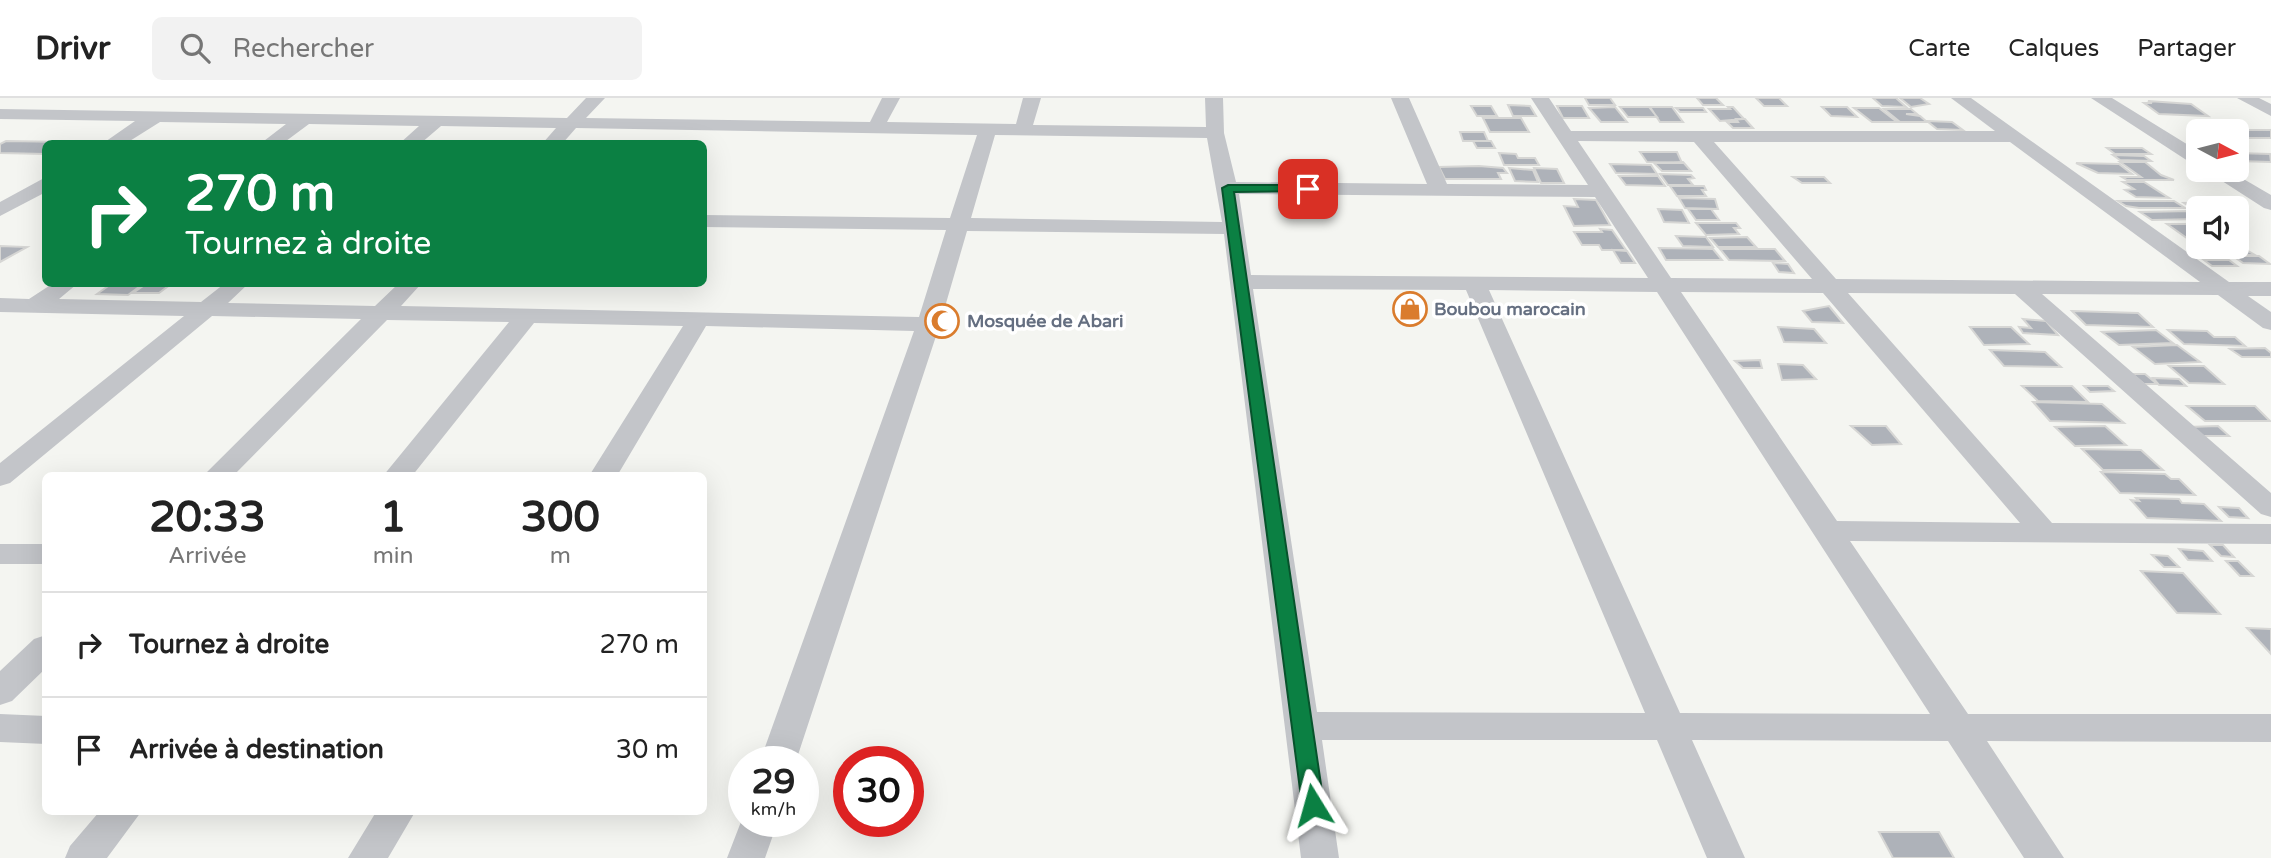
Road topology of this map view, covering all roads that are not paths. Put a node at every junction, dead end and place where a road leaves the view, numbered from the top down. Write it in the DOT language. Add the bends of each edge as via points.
graph roads {
  1 [pos="114,98"];
  2 [pos="596,98"];
  3 [pos="891,98"];
  4 [pos="1032,98"];
  5 [pos="1214,98"];
  6 [pos="1400,98"];
  7 [pos="1540,98"];
  8 [pos="1960,98"];
  9 [pos="2100,98"];
  10 [pos="2246,98"];
  11 [pos="2271,111"];
  12 [pos="0,114"];
  13 [pos="82,116"];
  14 [pos="155,117"];
  15 [pos="305,119"];
  16 [pos="436,121"];
  17 [pos="571,123"];
  18 [pos="876,127"];
  19 [pos="988,129"];
  20 [pos="1023,130"];
  21 [pos="1215,132"];
  22 [pos="1565,136"];
  23 [pos="1700,136"];
  24 [pos="2014,137"];
  25 [pos="118,140"];
  26 [pos="275,140"];
  27 [pos="413,140"];
  28 [pos="555,140"];
  29 [pos="2186,152"];
  30 [pos="2235,182"];
  31 [pos="42,185"];
  32 [pos="1228,188"];
  33 [pos="1440,190"];
  34 [pos="1602,191"];
  35 [pos="2271,204"];
  36 [pos="0,210"];
  37 [pos="707,221"];
  38 [pos="959,224"];
  39 [pos="1234,228"];
  40 [pos="1241,282"];
  41 [pos="1475,284"];
  42 [pos="1664,285"];
  43 [pos="1829,286"];
  44 [pos="62,287"];
  45 [pos="233,287"];
  46 [pos="407,287"];
  47 [pos="2020,287"];
  48 [pos="2224,288"];
  49 [pos="2271,289"];
  50 [pos="0,305"];
  51 [pos="34,306"];
  52 [pos="206,309"];
  53 [pos="381,313"];
  54 [pos="527,316"];
  55 [pos="699,319"];
  56 [pos="2271,323"];
  57 [pos="928,324"];
  58 [pos="221,472"];
  59 [pos="400,472"];
  60 [pos="605,472"];
  61 [pos="0,477"];
  62 [pos="2271,508"];
  63 [pos="1828,531"];
  64 [pos="2044,532"];
  65 [pos="2271,534"];
  66 [pos="0,554"];
  67 [pos="42,554"];
  68 [pos="42,651"];
  69 [pos="0,692"];
  70 [pos="1302,726"];
  71 [pos="1669,727"];
  72 [pos="1958,727"];
  73 [pos="2271,727"];
  74 [pos="0,728"];
  75 [pos="42,730"];
  76 [pos="783,746"];
  77 [pos="120,815"];
  78 [pos="394,815"];
  79 [pos="754,837"];
  80 [pos="84,858"];
  81 [pos="368,858"];
  82 [pos="747,858"];
  83 [pos="1320,858"];
  84 [pos="1726,858"];
  85 [pos="2045,858"];
  1 -- 13 [label="street"];
  2 -- 17 [label="street"];
  3 -- 18 [label="street"];
  4 -- 20 [label="street"];
  5 -- 21 [label="street"];
  6 -- 33 [label="street"];
  7 -- 22 [label="street"];
  8 -- 24 [label="street"];
  9 -- 29 [label="street"];
  10 -- 11 [label="street"];
  12 -- 13 [label="street"];
  13 -- 14 [label="street"];
  14 -- 15 [label="street"];
  14 -- 25 [label="street"];
  15 -- 16 [label="street"];
  15 -- 26 [label="street"];
  16 -- 17 [label="street"];
  16 -- 27 [label="street"];
  17 -- 18 [label="street"];
  17 -- 28 [label="street"];
  18 -- 19 [label="street"];
  19 -- 20 [label="street"];
  19 -- 38 [label="street"];
  20 -- 21 [label="street"];
  21 -- 32 [label="street"];
  22 -- 23 [label="street"];
  22 -- 34 [label="street"];
  23 -- 24 [label="street"];
  23 -- 43 [label="street"];
  24 -- 48 [label="street"];
  30 -- 35 [label="street"];
  31 -- 36 [label="street"];
  32 -- 33 [label="street"];
  32 -- 39 [label="street"];
  33 -- 34 [label="street"];
  34 -- 42 [label="street"];
  37 -- 38 [label="street"];
  38 -- 39 [label="street"];
  38 -- 57 [label="street"];
  39 -- 40 [label="street"];
  40 -- 41 [label="street"];
  40 -- 70 [label="street"];
  41 -- 42 [label="street"];
  41 -- 71 [label="street"];
  42 -- 43 [label="street"];
  42 -- 63 [label="street"];
  43 -- 47 [label="street"];
  43 -- 64 [label="street"];
  44 -- 51 [label="street"];
  45 -- 52 [label="street"];
  46 -- 53 [label="street"];
  47 -- 48 [label="street"];
  47 -- 62 [label="street"];
  48 -- 49 [label="street"];
  48 -- 56 [label="street"];
  50 -- 51 [label="street"];
  51 -- 52 [label="street"];
  52 -- 53 [label="street"];
  52 -- 61 [label="street"];
  53 -- 54 [label="street"];
  53 -- 58 [label="street"];
  54 -- 55 [label="street"];
  54 -- 59 [label="street"];
  55 -- 57 [label="street"];
  55 -- 60 [label="street"];
  57 -- 76 [label="street"];
  63 -- 64 [label="street"];
  63 -- 72 [label="street"];
  64 -- 65 [label="street"];
  66 -- 67 [label="street"];
  68 -- 69 [label="street"];
  70 -- 71 [label="street"];
  70 -- 83 [label="street"];
  71 -- 72 [label="street"];
  71 -- 84 [label="street"];
  72 -- 73 [label="street"];
  72 -- 85 [label="street"];
  74 -- 75 [label="street"];
  77 -- 80 [label="street"];
  78 -- 81 [label="street"];
  79 -- 82 [label="street"];
}
